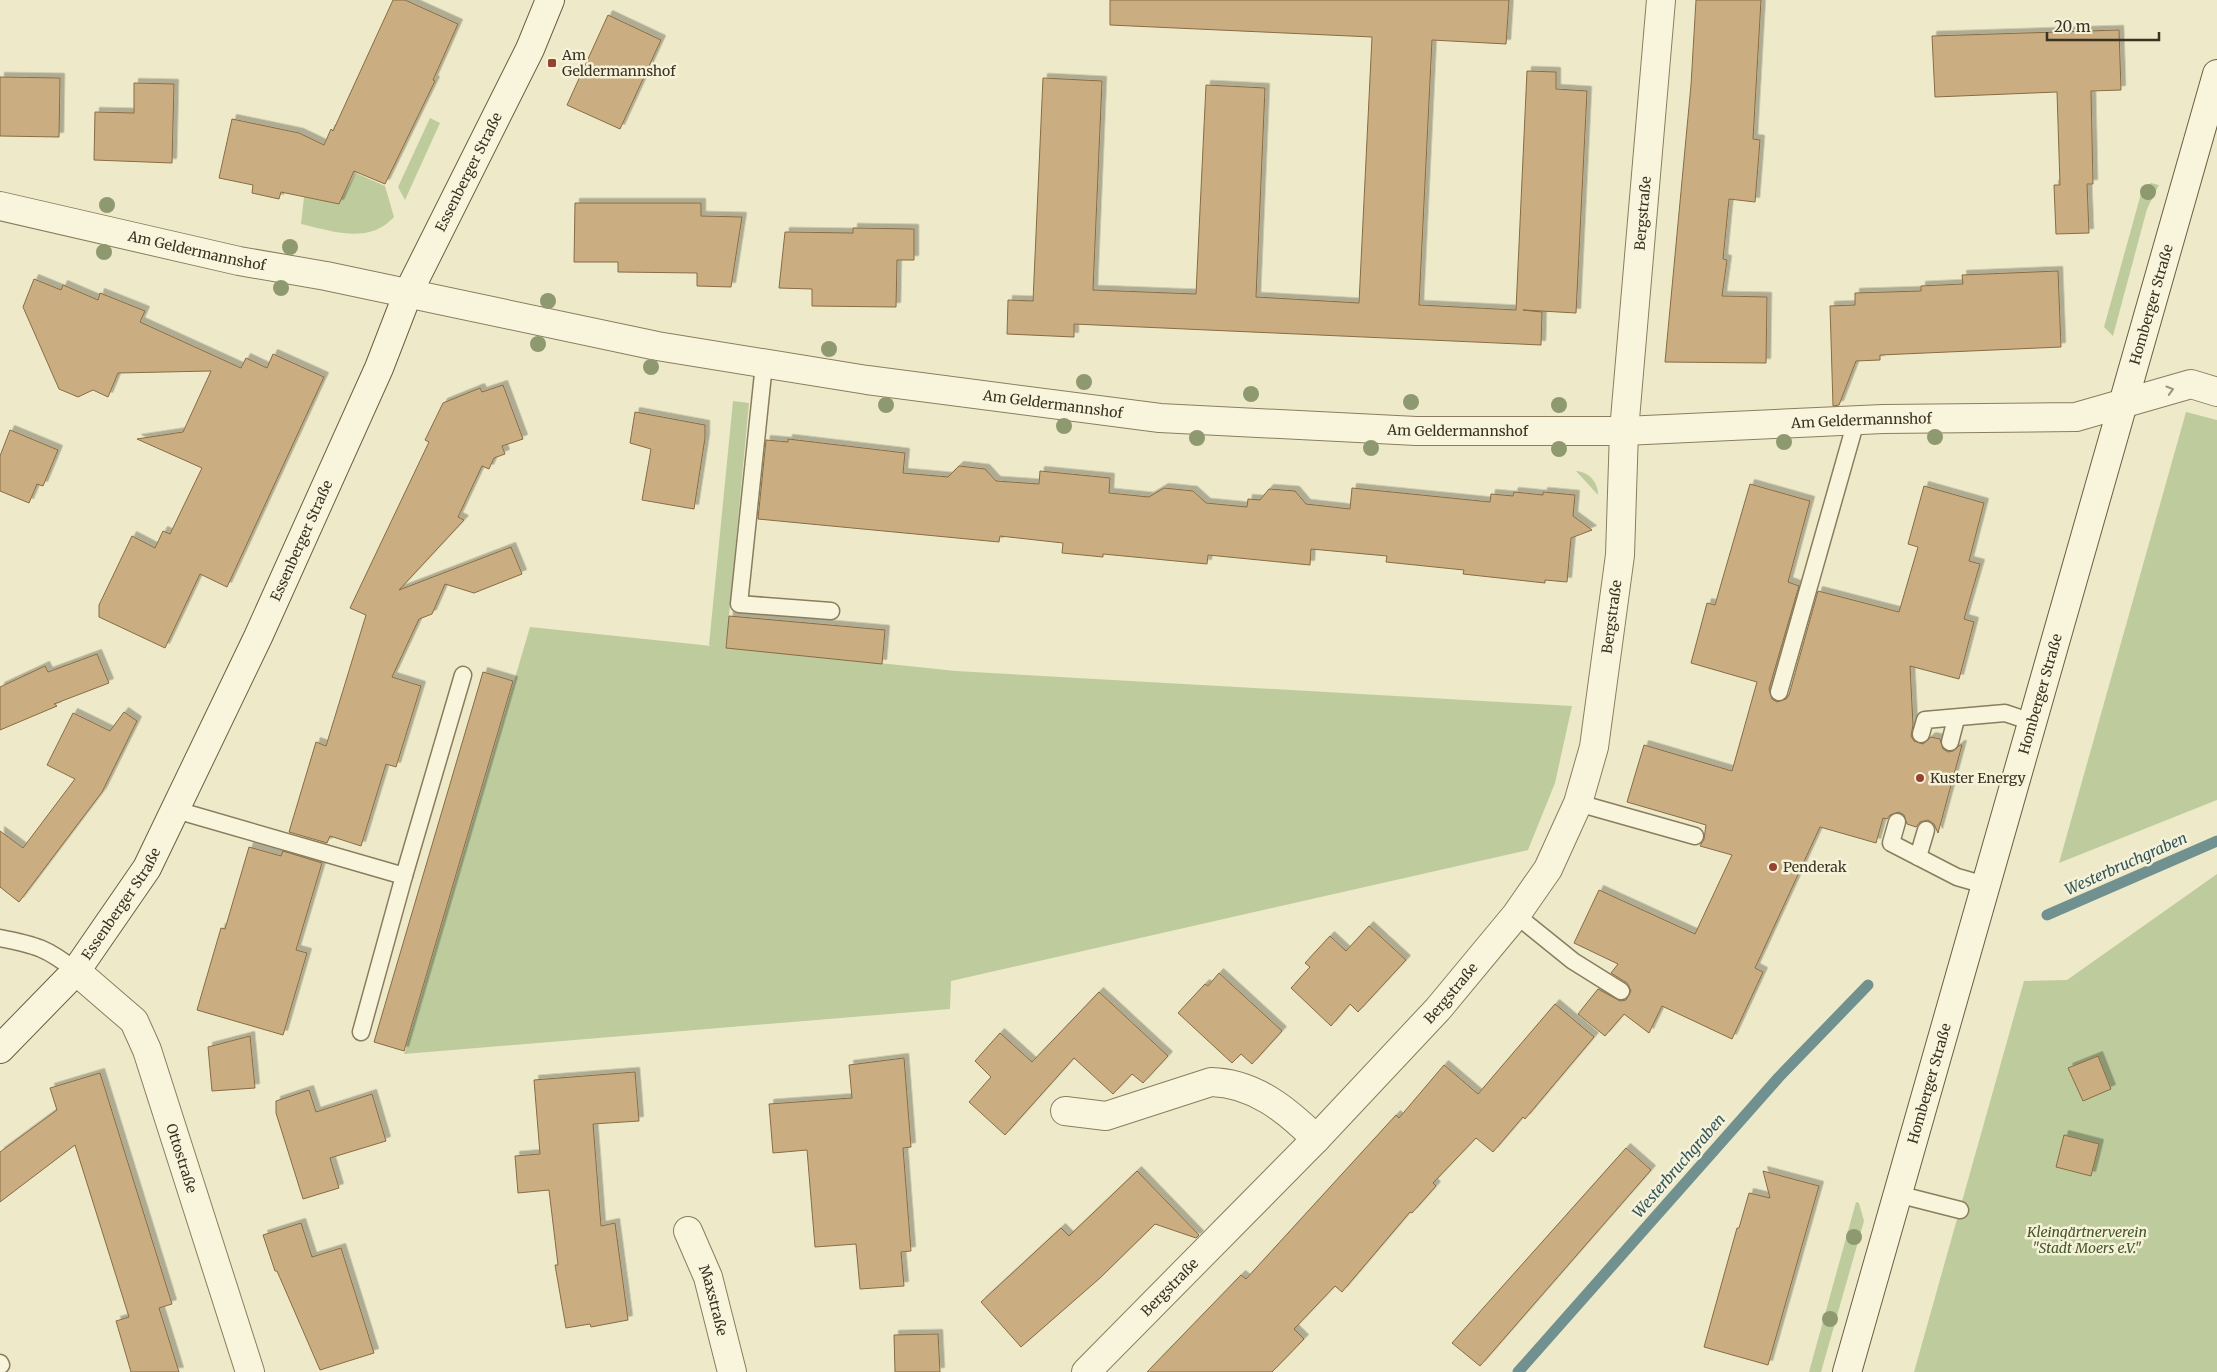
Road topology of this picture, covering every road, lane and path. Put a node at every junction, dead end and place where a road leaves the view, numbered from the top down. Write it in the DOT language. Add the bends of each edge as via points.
graph roads {
  1 [pos="550,0"];
  2 [pos="1661,0"];
  3 [pos="2217,74"];
  4 [pos="0,206"];
  5 [pos="408,293"];
  6 [pos="764,364"];
  7 [pos="2217,392"];
  8 [pos="2123,404"];
  9 [pos="1856,421"];
  10 [pos="1624,431"];
  11 [pos="831,611"];
  12 [pos="462,675"];
  13 [pos="1779,692"];
  14 [pos="1956,719"];
  15 [pos="2032,722"];
  16 [pos="1921,734"];
  17 [pos="1950,742"];
  18 [pos="1578,803"];
  19 [pos="176,810"];
  20 [pos="1897,822"];
  21 [pos="1926,830"];
  22 [pos="1695,836"];
  23 [pos="1918,857"];
  24 [pos="404,876"];
  25 [pos="1985,885"];
  26 [pos="1516,915"];
  27 [pos="0,938"];
  28 [pos="76,971"];
  29 [pos="1621,991"];
  30 [pos="361,1032"];
  31 [pos="0,1050"];
  32 [pos="1065,1111"];
  33 [pos="1316,1139"];
  34 [pos="1897,1194"];
  35 [pos="1960,1210"];
  36 [pos="688,1231"];
  37 [pos="250,1372"];
  38 [pos="732,1372"];
  39 [pos="1086,1372"];
  40 [pos="1847,1372"];
  1 -- 5 [label="street, Essenberger Straße" via="530,49"];
  2 -- 10 [label="street, Bergstraße"];
  3 -- 8 [label="street, Homberger Straße"];
  4 -- 5 [label="street, Am Geldermannshof" via="239,261"];
  5 -- 6 [label="street, Am Geldermannshof" via="658,346"];
  5 -- 19 [label="street, Essenberger Straße" via="258,637"];
  6 -- 10 [label="street, Am Geldermannshof" via="1160,418 1416,431"];
  6 -- 11 [label="lane" via="739,604"];
  8 -- 7 [label="street, Am Geldermannshof, one-way" via="2191,384"];
  8 -- 9 [label="street, Am Geldermannshof" via="2076,417"];
  8 -- 15 [label="street, Homberger Straße"];
  9 -- 10 [label="street, Am Geldermannshof"];
  9 -- 13 [label="lane"];
  10 -- 18 [label="street, Bergstraße" via="1620,555 1594,747"];
  12 -- 24 [label="lane"];
  14 -- 15 [label="lane" via="2005,714"];
  14 -- 16 [label="lane" via="1925,720"];
  14 -- 17 [label="lane"];
  15 -- 25 [label="street, Homberger Straße"];
  18 -- 22 [label="lane"];
  18 -- 26 [label="street, Bergstraße" via="1548,869"];
  19 -- 24 [label="lane"];
  19 -- 28 [label="street, Essenberger Straße" via="147,868"];
  20 -- 23 [label="lane" via="1891,843"];
  21 -- 23 [label="lane"];
  23 -- 25 [label="lane" via="1957,878"];
  24 -- 30 [label="lane"];
  25 -- 34 [label="street, Homberger Straße"];
  26 -- 29 [label="lane" via="1572,961"];
  26 -- 33 [label="street, Bergstraße" via="1438,1010"];
  27 -- 28 [label="lane" via="38,945"];
  28 -- 31 [label="street, Essenberger Straße"];
  28 -- 37 [label="street, Ottostraße" via="134,1021 147,1050"];
  32 -- 33 [label="street" via="1106,1116 1211,1082 1229,1083 1248,1088 1293,1116"];
  33 -- 39 [label="street, Bergstraße"];
  34 -- 35 [label="lane"];
  34 -- 40 [label="street, Homberger Straße"];
  36 -- 38 [label="street, Maxstraße" via="708,1277"];
}
